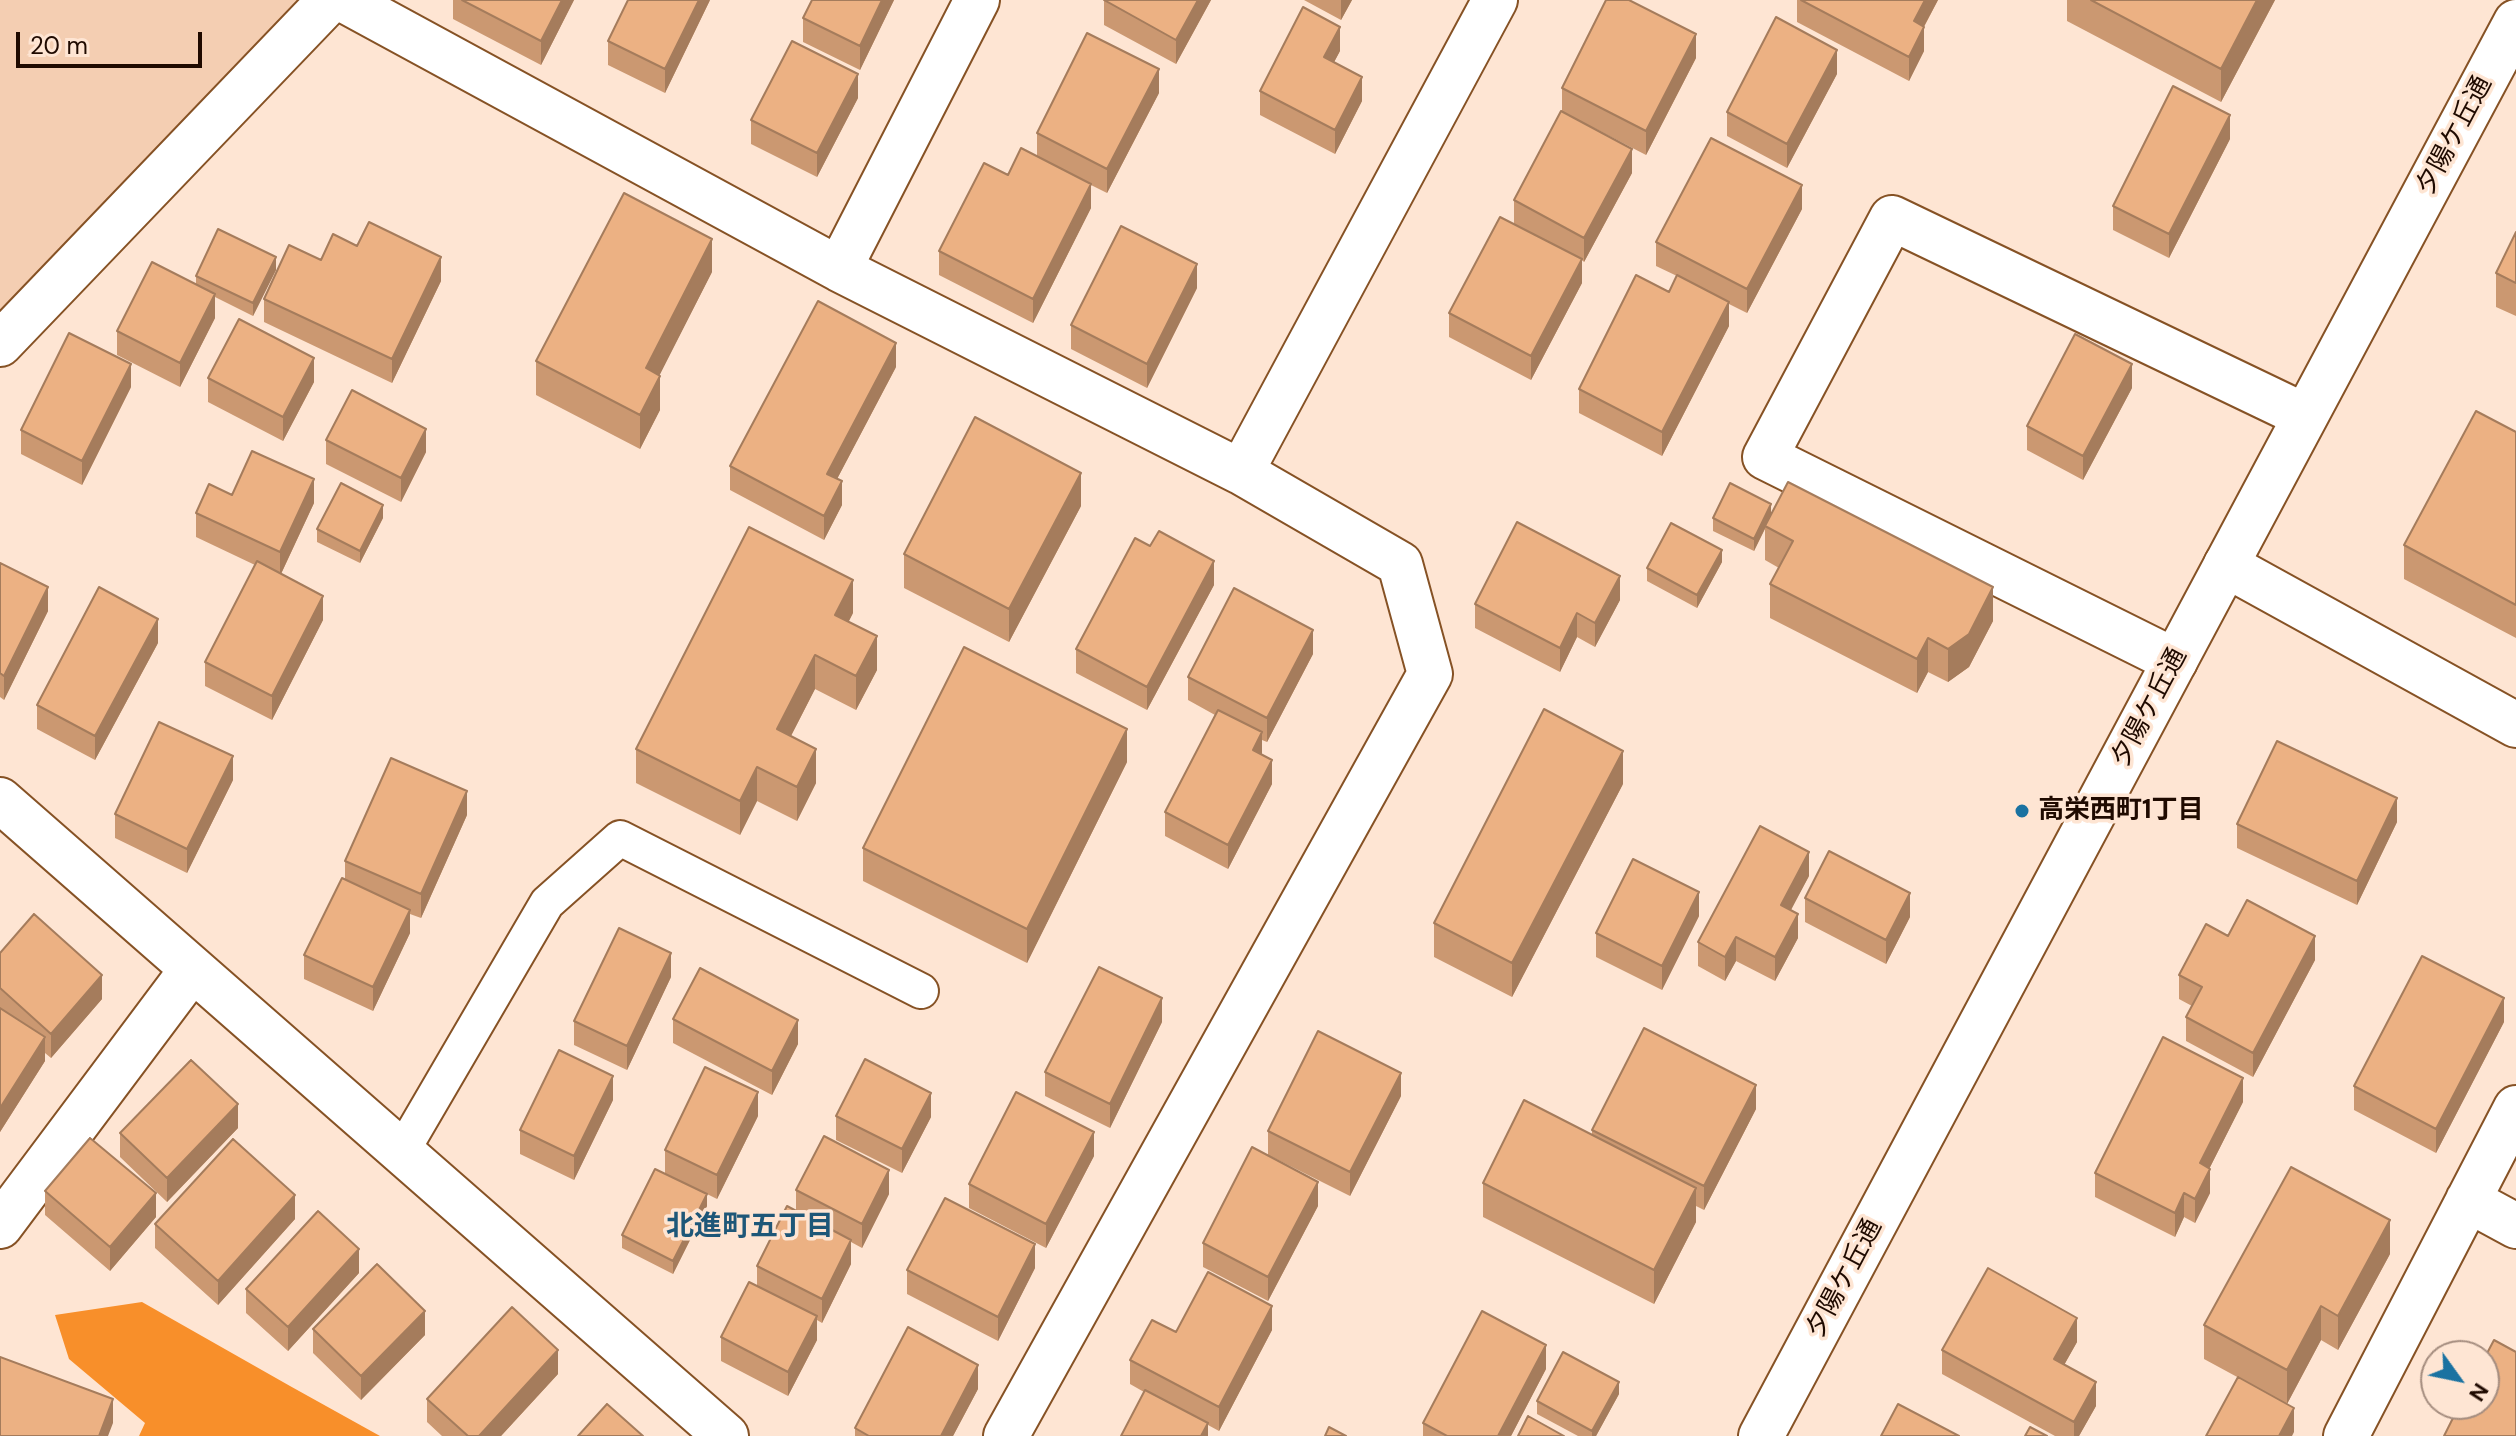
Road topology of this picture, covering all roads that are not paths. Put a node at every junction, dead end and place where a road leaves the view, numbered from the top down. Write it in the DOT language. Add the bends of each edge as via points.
graph roads {
  1 [pos="330,0"];
  2 [pos="344,0"];
  3 [pos="977,0"];
  4 [pos="1495,0"];
  5 [pos="2516,22"];
  6 [pos="839,269"];
  7 [pos="0,344"];
  8 [pos="2305,416"];
  9 [pos="1241,472"];
  10 [pos="2226,565"];
  11 [pos="2175,661"];
  12 [pos="2516,725"];
  13 [pos="0,800"];
  14 [pos="191,971"];
  15 [pos="921,991"];
  16 [pos="2516,1108"];
  17 [pos="401,1153"];
  18 [pos="2468,1200"];
  19 [pos="0,1226"];
  20 [pos="2516,1226"];
  21 [pos="726,1436"];
  22 [pos="1006,1436"];
  23 [pos="1761,1436"];
  24 [pos="2346,1436"];
  1 -- 7 [label="street"];
  2 -- 6 [label="street"];
  3 -- 6 [label="street"];
  4 -- 9 [label="street"];
  5 -- 8 [label="street, 夕陽ケ丘通"];
  6 -- 9 [label="street"];
  8 -- 10 [label="street, 夕陽ケ丘通"];
  8 -- 11 [label="street" via="1892,218 1765,457"];
  9 -- 22 [label="street" via="1400,564 1430,674"];
  10 -- 11 [label="street, 夕陽ケ丘通"];
  10 -- 12 [label="street"];
  11 -- 23 [label="street, 夕陽ケ丘通"];
  13 -- 14 [label="street"];
  14 -- 17 [label="street"];
  14 -- 19 [label="street"];
  15 -- 17 [label="lane" via="620,838 547,903"];
  16 -- 18 [label="street"];
  17 -- 21 [label="street"];
  18 -- 20 [label="street"];
  18 -- 24 [label="street"];
}
